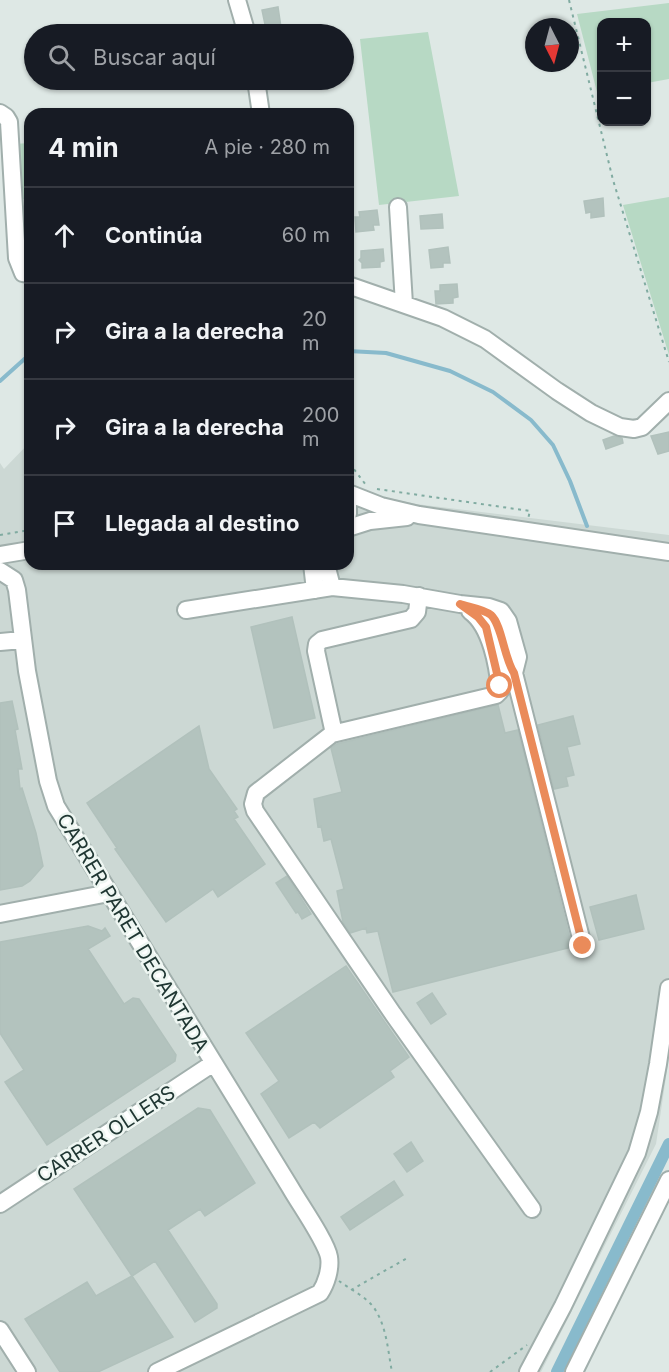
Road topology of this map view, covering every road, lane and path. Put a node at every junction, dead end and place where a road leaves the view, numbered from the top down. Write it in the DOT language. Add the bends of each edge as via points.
graph roads {
  1 [pos="237,0"];
  2 [pos="569,0"];
  3 [pos="244,24"];
  4 [pos="257,90"];
  5 [pos="260,108"];
  6 [pos="0,113"];
  7 [pos="398,207"];
  8 [pos="24,273"];
  9 [pos="354,287"];
  10 [pos="404,304"];
  11 [pos="669,362"];
  12 [pos="669,401"];
  13 [pos="354,469"];
  14 [pos="354,495"];
  15 [pos="419,515"];
  16 [pos="354,526"];
  17 [pos="527,530"];
  18 [pos="24,531"];
  19 [pos="0,535"];
  20 [pos="24,540"];
  21 [pos="0,544"];
  22 [pos="24,551"];
  23 [pos="669,552"];
  24 [pos="0,555"];
  25 [pos="313,570"];
  26 [pos="328,570"];
  27 [pos="0,571"];
  28 [pos="332,587"];
  29 [pos="315,590"];
  30 [pos="411,595"];
  31 [pos="460,604"];
  32 [pos="186,610"];
  33 [pos="22,640"];
  34 [pos="0,642"];
  35 [pos="332,734"];
  36 [pos="109,893"];
  37 [pos="0,914"];
  38 [pos="583,946"];
  39 [pos="669,988"];
  40 [pos="213,1064"];
  41 [pos="669,1180"];
  42 [pos="0,1204"];
  43 [pos="532,1209"];
  44 [pos="409,1257"];
  45 [pos="328,1274"];
  46 [pos="351,1290"];
  47 [pos="0,1330"];
  48 [pos="546,1338"];
  49 [pos="27,1372"];
  50 [pos="157,1372"];
  51 [pos="392,1372"];
  52 [pos="490,1372"];
  53 [pos="528,1372"];
  54 [pos="574,1372"];
  1 -- 3 [label="street"];
  2 -- 11 [label="path" via="613,180"];
  4 -- 5 [label="street"];
  6 -- 8 [label="street" via="9,122 17,258"];
  7 -- 10 [label="street"];
  9 -- 10 [label="street"];
  10 -- 12 [label="street" via="485,339 557,391 620,427 642,428"];
  13 -- 17 [label="path" via="369,488 530,511"];
  14 -- 15 [label="street"];
  15 -- 16 [label="street"];
  15 -- 17 [label="street"];
  17 -- 23 [label="street"];
  18 -- 19 [label="path"];
  20 -- 21 [label="street"];
  22 -- 24 [label="street"];
  25 -- 29 [label="street"];
  26 -- 28 [label="street"];
  27 -- 33 [label="street, CARRER PARET DECANTADA" via="14,580"];
  28 -- 29 [label="street"];
  28 -- 30 [label="street"];
  29 -- 32 [label="street"];
  30 -- 31 [label="street"];
  30 -- 35 [label="street" via="417,612 411,618 317,644"];
  31 -- 35 [label="street" via="486,627 500,691"];
  31 -- 38 [label="street" via="490,614 496,622 514,673"];
  33 -- 34 [label="street"];
  33 -- 36 [label="street, CARRER PARET DECANTADA" via="56,806"];
  35 -- 43 [label="street" via="256,793 255,812"];
  36 -- 37 [label="street"];
  36 -- 40 [label="street, CARRER PARET DECANTADA"];
  39 -- 48 [label="street" via="649,1112 637,1153"];
  40 -- 42 [label="street, CARRER OLLERS"];
  40 -- 45 [label="street, CARRER PARET DECANTADA" via="323,1244 329,1258"];
  41 -- 54 [label="street"];
  44 -- 46 [label="path"];
  45 -- 46 [label="path"];
  45 -- 50 [label="street" via="320,1293"];
  46 -- 51 [label="path" via="376,1311 386,1337"];
  47 -- 49 [label="street"];
  48 -- 52 [label="path" via="529,1344"];
  48 -- 53 [label="street"];
}
